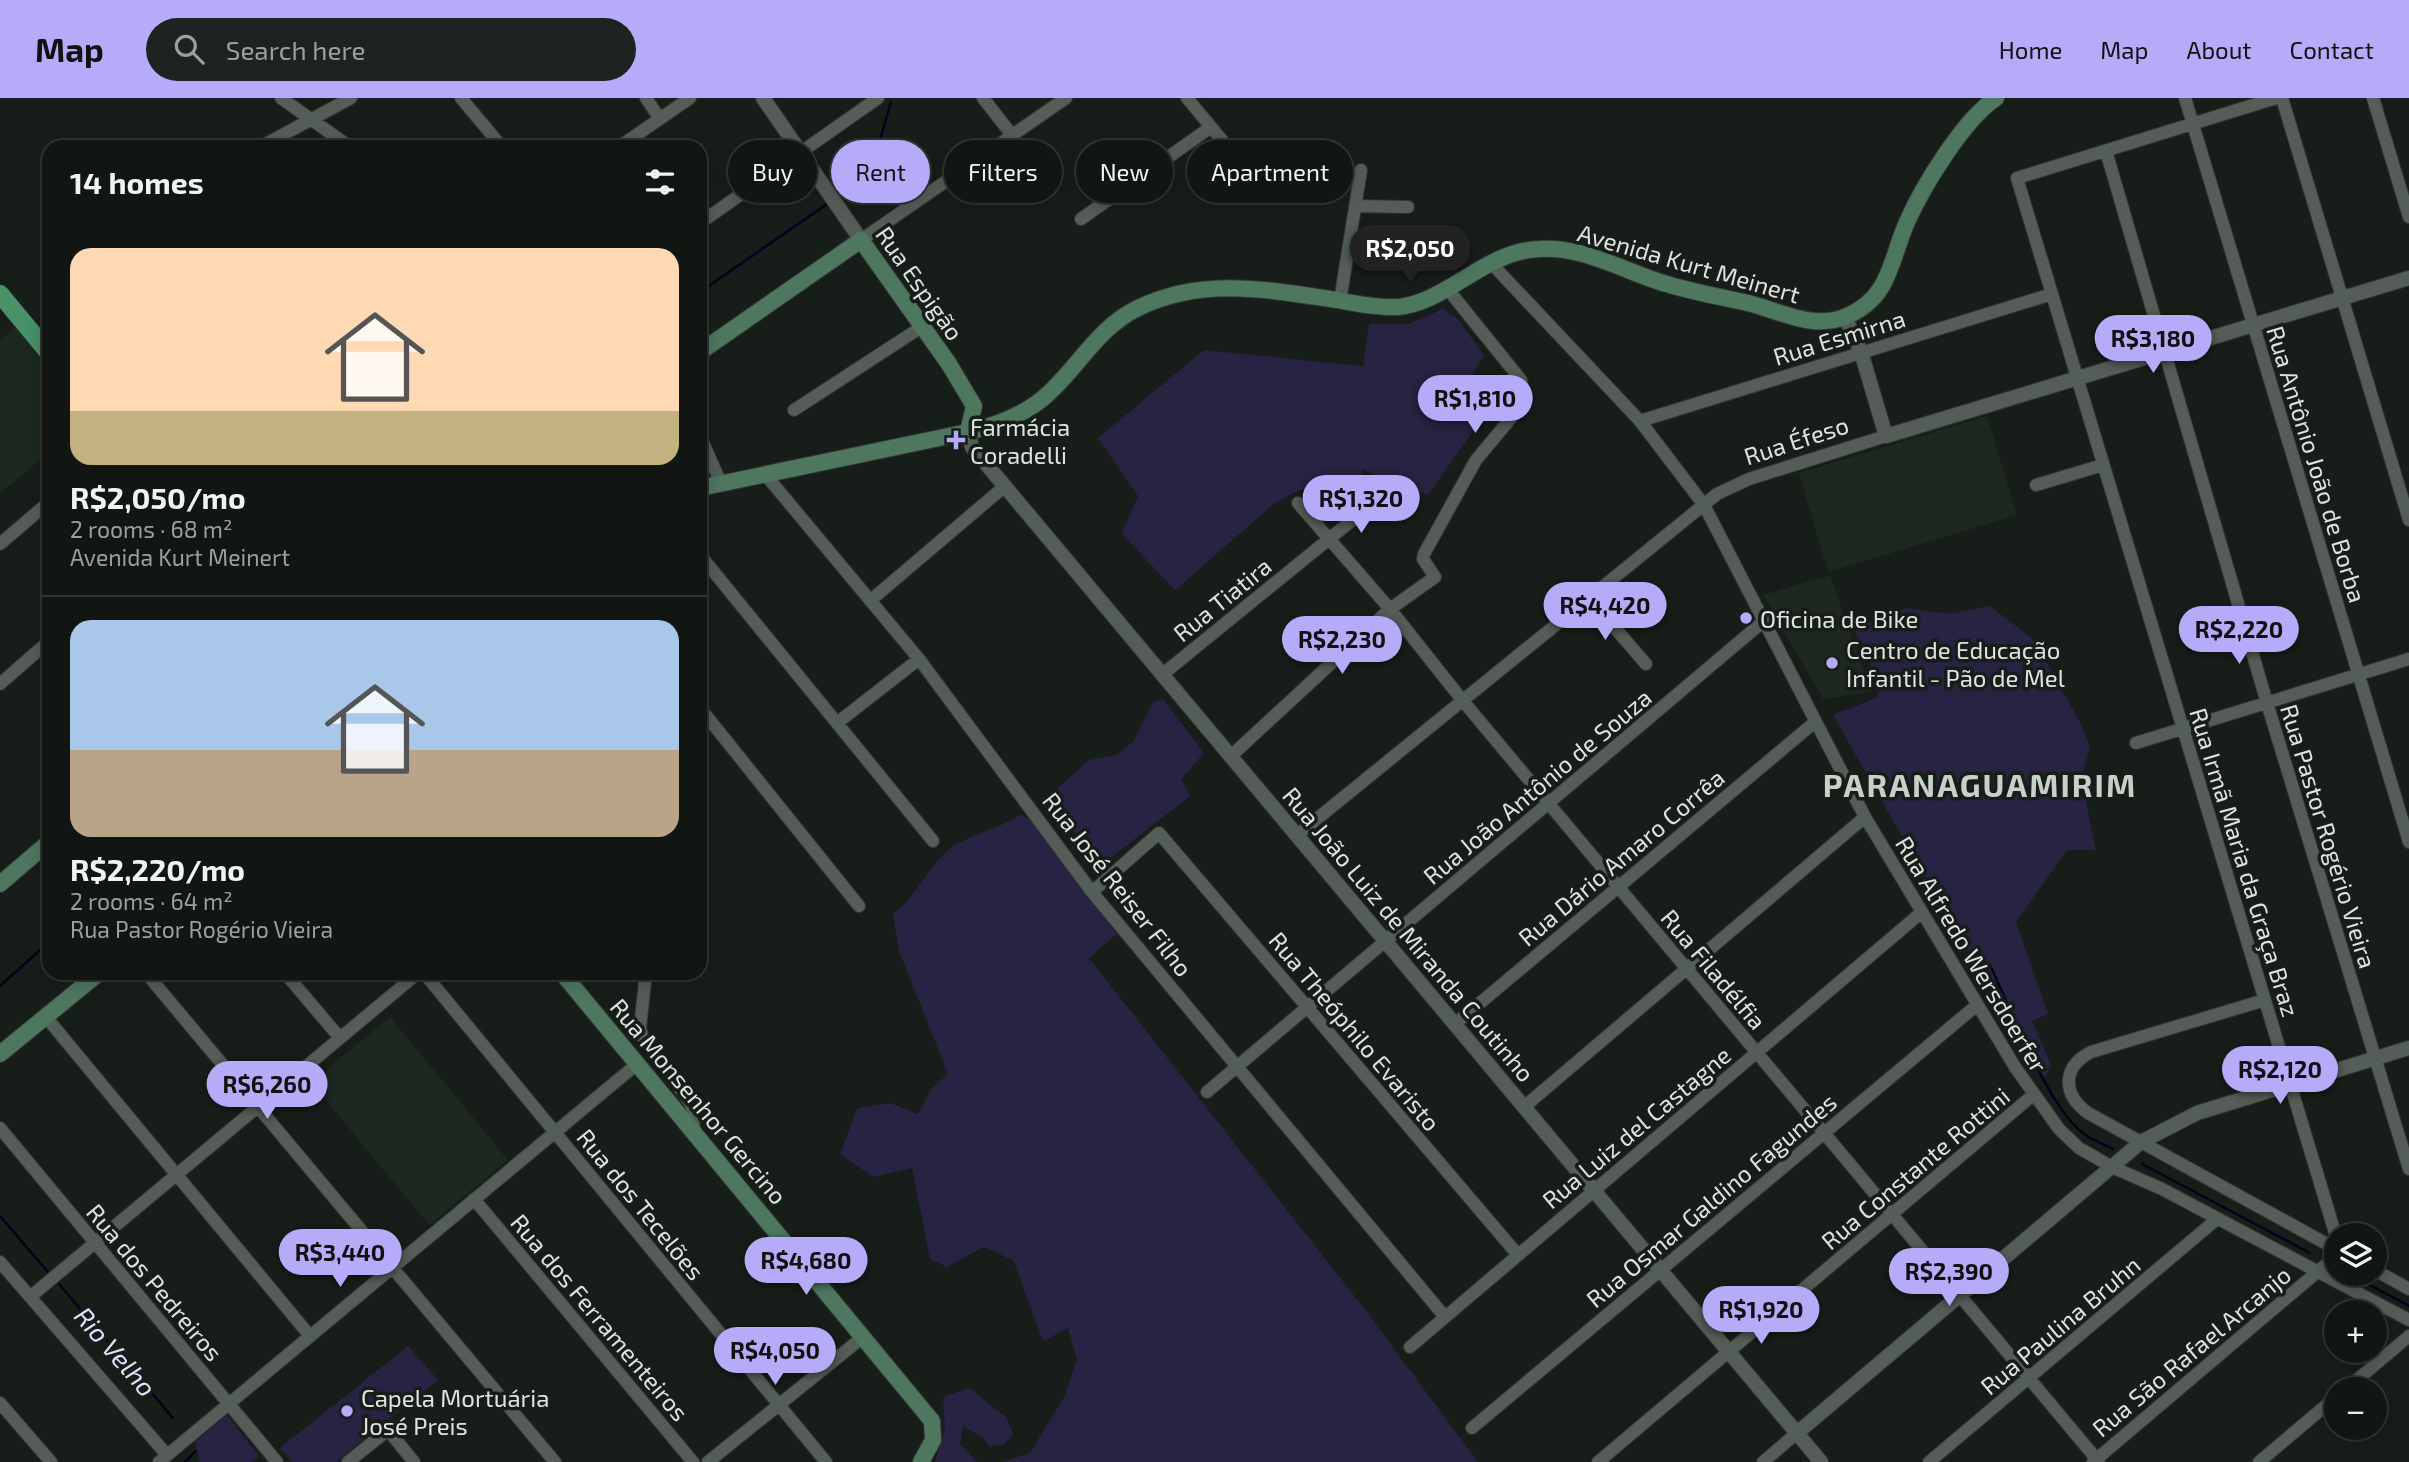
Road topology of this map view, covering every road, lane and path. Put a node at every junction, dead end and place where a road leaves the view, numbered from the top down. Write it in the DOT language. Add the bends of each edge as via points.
graph roads {
  1 [pos="281,98"];
  2 [pos="351,98"];
  3 [pos="461,98"];
  4 [pos="646,98"];
  5 [pos="690,98"];
  6 [pos="763,98"];
  7 [pos="878,98"];
  8 [pos="983,98"];
  9 [pos="1066,98"];
  10 [pos="1187,98"];
  11 [pos="1996,98"];
  12 [pos="2185,98"];
  13 [pos="2276,98"];
  14 [pos="2282,98"];
  15 [pos="2373,98"];
  16 [pos="660,119"];
  17 [pos="309,120"];
  18 [pos="2193,124"];
  19 [pos="1211,127"];
  20 [pos="1012,135"];
  21 [pos="273,140"];
  22 [pos="339,140"];
  23 [pos="496,140"];
  24 [pos="629,140"];
  25 [pos="792,140"];
  26 [pos="1222,140"];
  27 [pos="817,142"];
  28 [pos="2106,151"];
  29 [pos="1361,170"];
  30 [pos="817,176"];
  31 [pos="729,203"];
  32 [pos="1355,205"];
  33 [pos="1408,207"];
  34 [pos="2409,217"];
  35 [pos="707,218"];
  36 [pos="1081,219"];
  37 [pos="862,240"];
  38 [pos="1490,262"];
  39 [pos="2409,278"];
  40 [pos="1446,287"];
  41 [pos="0,293"];
  42 [pos="2052,294"];
  43 [pos="2343,299"];
  44 [pos="1340,301"];
  45 [pos="1845,317"];
  46 [pos="923,326"];
  47 [pos="2253,326"];
  48 [pos="42,344"];
  49 [pos="707,347"];
  50 [pos="1861,352"];
  51 [pos="2166,352"];
  52 [pos="2077,379"];
  53 [pos="974,406"];
  54 [pos="794,410"];
  55 [pos="1012,417"];
  56 [pos="1640,421"];
  57 [pos="968,432"];
  58 [pos="1886,436"];
  59 [pos="707,452"];
  60 [pos="2104,465"];
  61 [pos="764,473"];
  62 [pos="720,481"];
  63 [pos="2036,485"];
  64 [pos="707,486"];
  65 [pos="1005,486"];
  66 [pos="1298,503"];
  67 [pos="1372,504"];
  68 [pos="1704,505"];
  69 [pos="42,508"];
  70 [pos="2409,520"];
  71 [pos="1328,540"];
  72 [pos="0,544"];
  73 [pos="707,564"];
  74 [pos="1589,598"];
  75 [pos="871,600"];
  76 [pos="1390,609"];
  77 [pos="1765,620"];
  78 [pos="42,647"];
  79 [pos="919,659"];
  80 [pos="2409,659"];
  81 [pos="1646,664"];
  82 [pos="1163,674"];
  83 [pos="2358,674"];
  84 [pos="0,684"];
  85 [pos="1463,701"];
  86 [pos="2267,703"];
  87 [pos="707,717"];
  88 [pos="1815,722"];
  89 [pos="837,723"];
  90 [pos="2183,729"];
  91 [pos="2136,743"];
  92 [pos="1232,755"];
  93 [pos="1549,803"];
  94 [pos="1865,817"];
  95 [pos="1297,835"];
  96 [pos="933,841"];
  97 [pos="2409,842"];
  98 [pos="42,848"];
  99 [pos="0,884"];
  100 [pos="1618,887"];
  101 [pos="1092,892"];
  102 [pos="859,906"];
  103 [pos="1922,912"];
  104 [pos="1386,941"];
  105 [pos="1687,969"];
  106 [pos="91,980"];
  107 [pos="152,980"];
  108 [pos="291,980"];
  109 [pos="410,980"];
  110 [pos="430,980"];
  111 [pos="568,980"];
  112 [pos="645,980"];
  113 [pos="2265,1000"];
  114 [pos="1977,1004"];
  115 [pos="1307,1007"];
  116 [pos="46,1017"];
  117 [pos="1455,1024"];
  118 [pos="340,1038"];
  119 [pos="2409,1048"];
  120 [pos="1757,1052"];
  121 [pos="0,1054"];
  122 [pos="2375,1059"];
  123 [pos="637,1064"];
  124 [pos="1237,1067"];
  125 [pos="2291,1084"];
  126 [pos="1207,1092"];
  127 [pos="2033,1095"];
  128 [pos="258,1107"];
  129 [pos="1524,1107"];
  130 [pos="0,1128"];
  131 [pos="555,1132"];
  132 [pos="1824,1133"];
  133 [pos="694,1134"];
  134 [pos="2141,1142"];
  135 [pos="2112,1167"];
  136 [pos="2409,1169"];
  137 [pos="176,1175"];
  138 [pos="1594,1191"];
  139 [pos="474,1199"];
  140 [pos="1892,1214"];
  141 [pos="2217,1219"];
  142 [pos="2332,1223"];
  143 [pos="2324,1242"];
  144 [pos="95,1243"];
  145 [pos="1518,1255"];
  146 [pos="0,1262"];
  147 [pos="2324,1266"];
  148 [pos="392,1267"];
  149 [pos="1661,1270"];
  150 [pos="2317,1272"];
  151 [pos="2387,1277"];
  152 [pos="2409,1289"];
  153 [pos="1960,1296"];
  154 [pos="30,1297"];
  155 [pos="1446,1317"];
  156 [pos="2409,1320"];
  157 [pos="310,1336"];
  158 [pos="2409,1336"];
  159 [pos="863,1337"];
  160 [pos="1410,1347"];
  161 [pos="1729,1352"];
  162 [pos="2360,1377"];
  163 [pos="2029,1378"];
  164 [pos="0,1403"];
  165 [pos="229,1404"];
  166 [pos="779,1405"];
  167 [pos="2324,1407"];
  168 [pos="1472,1429"];
  169 [pos="1797,1433"];
  170 [pos="163,1458"];
  171 [pos="2096,1461"];
  172 [pos="51,1462"];
  173 [pos="277,1462"];
  174 [pos="348,1462"];
  175 [pos="414,1462"];
  176 [pos="555,1462"];
  177 [pos="693,1462"];
  178 [pos="708,1462"];
  179 [pos="826,1462"];
  180 [pos="921,1462"];
  181 [pos="1598,1462"];
  182 [pos="1763,1462"];
  183 [pos="1821,1462"];
  184 [pos="1929,1462"];
  185 [pos="2259,1462"];
  1 -- 17 [label="street"];
  2 -- 17 [label="street"];
  3 -- 23 [label="street"];
  4 -- 16 [label="street"];
  5 -- 16 [label="street"];
  6 -- 25 [label="street, Rua Espigão"];
  7 -- 27 [label="street"];
  8 -- 20 [label="street"];
  9 -- 20 [label="street"];
  10 -- 19 [label="street"];
  11 -- 45 [label="main road, Avenida Kurt Meinert" via="1971,120 1916,205 1880,292"];
  12 -- 18 [label="street, Rua Antônio João de Borba"];
  13 -- 18 [label="street"];
  14 -- 43 [label="street"];
  15 -- 34 [label="street"];
  16 -- 24 [label="street"];
  17 -- 21 [label="street"];
  17 -- 22 [label="street"];
  18 -- 28 [label="street"];
  18 -- 47 [label="street, Rua Antônio João de Borba"];
  19 -- 26 [label="street"];
  19 -- 36 [label="street"];
  20 -- 37 [label="street"];
  28 -- 42 [label="street, Rua Irmã Maria da Graça Braz" via="2017,178"];
  28 -- 51 [label="street, Rua Pastor Rogério Vieira"];
  29 -- 32 [label="street"];
  30 -- 37 [label="street, Rua Espigão"];
  31 -- 35 [label="street"];
  32 -- 33 [label="street"];
  32 -- 44 [label="street"];
  37 -- 46 [label="main road, Rua Espigão"];
  37 -- 49 [label="main road"];
  38 -- 40 [label="main road, Avenida Kurt Meinert"];
  38 -- 45 [label="main road, Avenida Kurt Meinert" via="1525,250 1565,250 1681,288 1798,318 1824,322"];
  38 -- 56 [label="street, Rua Alfredo Wersdoerfer"];
  39 -- 43 [label="street, Rua Éfeso"];
  40 -- 44 [label="main road, Avenida Kurt Meinert" via="1400,306"];
  40 -- 76 [label="street" via="1521,380 1524,396 1521,406 1476,460 1424,554 1435,577"];
  41 -- 48 [label="main road"];
  42 -- 50 [label="street, Rua Esmirna"];
  42 -- 52 [label="street, Rua Irmã Maria da Graça Braz"];
  43 -- 47 [label="street, Rua Éfeso"];
  43 -- 70 [label="street"];
  44 -- 55 [label="main road, Avenida Kurt Meinert" via="1224,286 1150,303 1108,329 1049,394"];
  45 -- 50 [label="street"];
  46 -- 53 [label="main road, Rua Espigão"];
  46 -- 54 [label="street"];
  47 -- 51 [label="street, Rua Éfeso"];
  47 -- 83 [label="street, Rua Antônio João de Borba"];
  50 -- 56 [label="street, Rua Esmirna"];
  50 -- 58 [label="street"];
  51 -- 52 [label="street, Rua Éfeso"];
  51 -- 86 [label="street, Rua Pastor Rogério Vieira"];
  52 -- 58 [label="street, Rua Éfeso"];
  52 -- 60 [label="street, Rua Irmã Maria da Graça Braz"];
  53 -- 55 [label="main road" via="992,418"];
  53 -- 57 [label="main road"];
  55 -- 57 [label="main road, Avenida Kurt Meinert"];
  56 -- 68 [label="street, Rua Alfredo Wersdoerfer"];
  57 -- 61 [label="main road"];
  57 -- 65 [label="street, Rua João Luiz de Miranda Coutinho" via="972,447"];
  58 -- 68 [label="street, Rua Éfeso" via="1740,482"];
  59 -- 62 [label="street"];
  60 -- 63 [label="street"];
  60 -- 90 [label="street, Rua Irmã Maria da Graça Braz"];
  61 -- 62 [label="main road"];
  61 -- 75 [label="street, Rua José Reiser Filho"];
  62 -- 64 [label="main road"];
  65 -- 75 [label="street"];
  65 -- 82 [label="street, Rua João Luiz de Miranda Coutinho"];
  66 -- 71 [label="street, Rua Filadélfia"];
  67 -- 71 [label="street, Rua Tiatira"];
  68 -- 74 [label="street, Rua Éfeso"];
  68 -- 77 [label="street, Rua Alfredo Wersdoerfer"];
  69 -- 72 [label="street"];
  71 -- 76 [label="street, Rua Filadélfia"];
  71 -- 82 [label="street, Rua Tiatira"];
  73 -- 89 [label="street"];
  74 -- 81 [label="street"];
  74 -- 85 [label="street, Rua Éfeso"];
  75 -- 79 [label="street, Rua José Reiser Filho"];
  76 -- 85 [label="street, Rua Filadélfia"];
  76 -- 92 [label="street"];
  77 -- 88 [label="street, Rua Alfredo Wersdoerfer"];
  77 -- 93 [label="street, Rua João Antônio de Souza"];
  78 -- 84 [label="street"];
  79 -- 89 [label="street"];
  79 -- 101 [label="street, Rua José Reiser Filho"];
  80 -- 83 [label="street"];
  82 -- 92 [label="street, Rua João Luiz de Miranda Coutinho"];
  83 -- 86 [label="street"];
  83 -- 97 [label="street, Rua Antônio João de Borba"];
  85 -- 93 [label="street, Rua Filadélfia"];
  85 -- 95 [label="street, Rua Éfeso"];
  86 -- 90 [label="street"];
  86 -- 122 [label="street, Rua Pastor Rogério Vieira"];
  87 -- 102 [label="street"];
  88 -- 94 [label="street, Rua Alfredo Wersdoerfer"];
  88 -- 100 [label="street, Rua Dário Amaro Corrêa"];
  89 -- 96 [label="street"];
  90 -- 91 [label="street"];
  90 -- 113 [label="street, Rua Irmã Maria da Graça Braz"];
  92 -- 95 [label="street, Rua João Luiz de Miranda Coutinho"];
  93 -- 100 [label="street, Rua Filadélfia"];
  93 -- 104 [label="street, Rua João Antônio de Souza"];
  94 -- 103 [label="street, Rua Alfredo Wersdoerfer"];
  94 -- 105 [label="street"];
  95 -- 104 [label="street, Rua João Luiz de Miranda Coutinho"];
  98 -- 99 [label="main road"];
  100 -- 105 [label="street, Rua Filadélfia"];
  100 -- 117 [label="street, Rua Dário Amaro Corrêa"];
  101 -- 115 [label="street, Rua Theóphilo Evaristo" via="1159,833"];
  101 -- 124 [label="street, Rua José Reiser Filho"];
  103 -- 114 [label="street, Rua Alfredo Wersdoerfer"];
  103 -- 120 [label="street, Rua Luiz del Castagne"];
  104 -- 115 [label="street, Rua João Antônio de Souza"];
  104 -- 117 [label="street, Rua João Luiz de Miranda Coutinho"];
  105 -- 120 [label="street, Rua Filadélfia"];
  105 -- 129 [label="street"];
  106 -- 116 [label="main road"];
  107 -- 128 [label="street"];
  108 -- 118 [label="street"];
  109 -- 118 [label="street"];
  110 -- 131 [label="street, Rua dos Tecelões"];
  111 -- 123 [label="main road, Rua Monsenhor Gercino"];
  112 -- 133 [label="street" via="642,1036 689,1101"];
  113 -- 125 [label="street, Rua Irmã Maria da Graça Braz"];
  113 -- 134 [label="street" via="2091,1052 2074,1063 2067,1078 2080,1108"];
  114 -- 127 [label="street, Rua Alfredo Wersdoerfer"];
  114 -- 132 [label="street, Rua Osmar Galdino Fagundes"];
  115 -- 124 [label="street, Rua João Antônio de Souza"];
  115 -- 145 [label="street, Rua Theóphilo Evaristo"];
  116 -- 121 [label="main road"];
  116 -- 137 [label="street"];
  117 -- 129 [label="street, Rua João Luiz de Miranda Coutinho"];
  118 -- 128 [label="street"];
  119 -- 122 [label="street"];
  120 -- 132 [label="street, Rua Filadélfia"];
  120 -- 138 [label="street, Rua Luiz del Castagne"];
  122 -- 125 [label="street"];
  122 -- 136 [label="street, Rua Pastor Rogério Vieira"];
  123 -- 131 [label="street"];
  123 -- 133 [label="main road, Rua Monsenhor Gercino"];
  124 -- 126 [label="street, Rua João Antônio de Souza"];
  124 -- 155 [label="street, Rua José Reiser Filho"];
  125 -- 134 [label="street" via="2186,1117"];
  125 -- 142 [label="street, Rua Irmã Maria da Graça Braz"];
  127 -- 135 [label="street, Rua Alfredo Wersdoerfer" via="2068,1139"];
  127 -- 140 [label="street, Rua Constante Rottini"];
  128 -- 137 [label="street"];
  128 -- 148 [label="street"];
  129 -- 138 [label="street, Rua João Luiz de Miranda Coutinho"];
  130 -- 144 [label="street, Rua dos Pedreiros"];
  131 -- 139 [label="street"];
  131 -- 166 [label="street, Rua dos Tecelões"];
  132 -- 140 [label="street, Rua Filadélfia"];
  132 -- 149 [label="street, Rua Osmar Galdino Fagundes"];
  133 -- 159 [label="main road, Rua Monsenhor Gercino"];
  134 -- 135 [label="street"];
  134 -- 143 [label="street"];
  135 -- 141 [label="street, Rua Alfredo Wersdoerfer"];
  135 -- 153 [label="street"];
  137 -- 144 [label="street"];
  137 -- 157 [label="street"];
  138 -- 145 [label="street, Rua Luiz del Castagne"];
  138 -- 149 [label="street, Rua João Luiz de Miranda Coutinho"];
  139 -- 148 [label="street"];
  139 -- 177 [label="street, Rua dos Ferramenteiros"];
  140 -- 153 [label="street, Rua Filadélfia"];
  140 -- 161 [label="street, Rua Constante Rottini"];
  141 -- 150 [label="street, Rua Alfredo Wersdoerfer"];
  141 -- 163 [label="street, Rua Paulina Bruhn"];
  144 -- 154 [label="street"];
  144 -- 165 [label="street, Rua dos Pedreiros"];
  145 -- 155 [label="street, Rua Luiz del Castagne"];
  146 -- 154 [label="street"];
  147 -- 150 [label="street, Rua São Rafael Arcanjo"];
  148 -- 157 [label="street"];
  148 -- 176 [label="street"];
  149 -- 161 [label="street, Rua João Luiz de Miranda Coutinho"];
  149 -- 168 [label="street, Rua Osmar Galdino Fagundes"];
  150 -- 156 [label="street, Rua Alfredo Wersdoerfer"];
  150 -- 171 [label="street, Rua São Rafael Arcanjo"];
  151 -- 152 [label="street"];
  153 -- 163 [label="street, Rua Filadélfia"];
  153 -- 169 [label="street"];
  154 -- 170 [label="street"];
  155 -- 160 [label="street, Rua Luiz del Castagne"];
  157 -- 165 [label="street"];
  158 -- 162 [label="street"];
  159 -- 166 [label="street"];
  159 -- 180 [label="main road, Rua Monsenhor Gercino" via="932,1421 933,1440"];
  161 -- 169 [label="street, Rua João Luiz de Miranda Coutinho"];
  161 -- 181 [label="street, Rua Constante Rottini"];
  163 -- 171 [label="street, Rua Filadélfia"];
  163 -- 184 [label="street, Rua Paulina Bruhn"];
  164 -- 172 [label="street"];
  165 -- 170 [label="street"];
  165 -- 173 [label="street, Rua dos Pedreiros"];
  166 -- 178 [label="street"];
  166 -- 179 [label="street, Rua dos Tecelões"];
  167 -- 185 [label="street"];
  169 -- 182 [label="street"];
  169 -- 183 [label="street, Rua João Luiz de Miranda Coutinho"];
  174 -- 175 [label="street" via="388,1430"];
}
